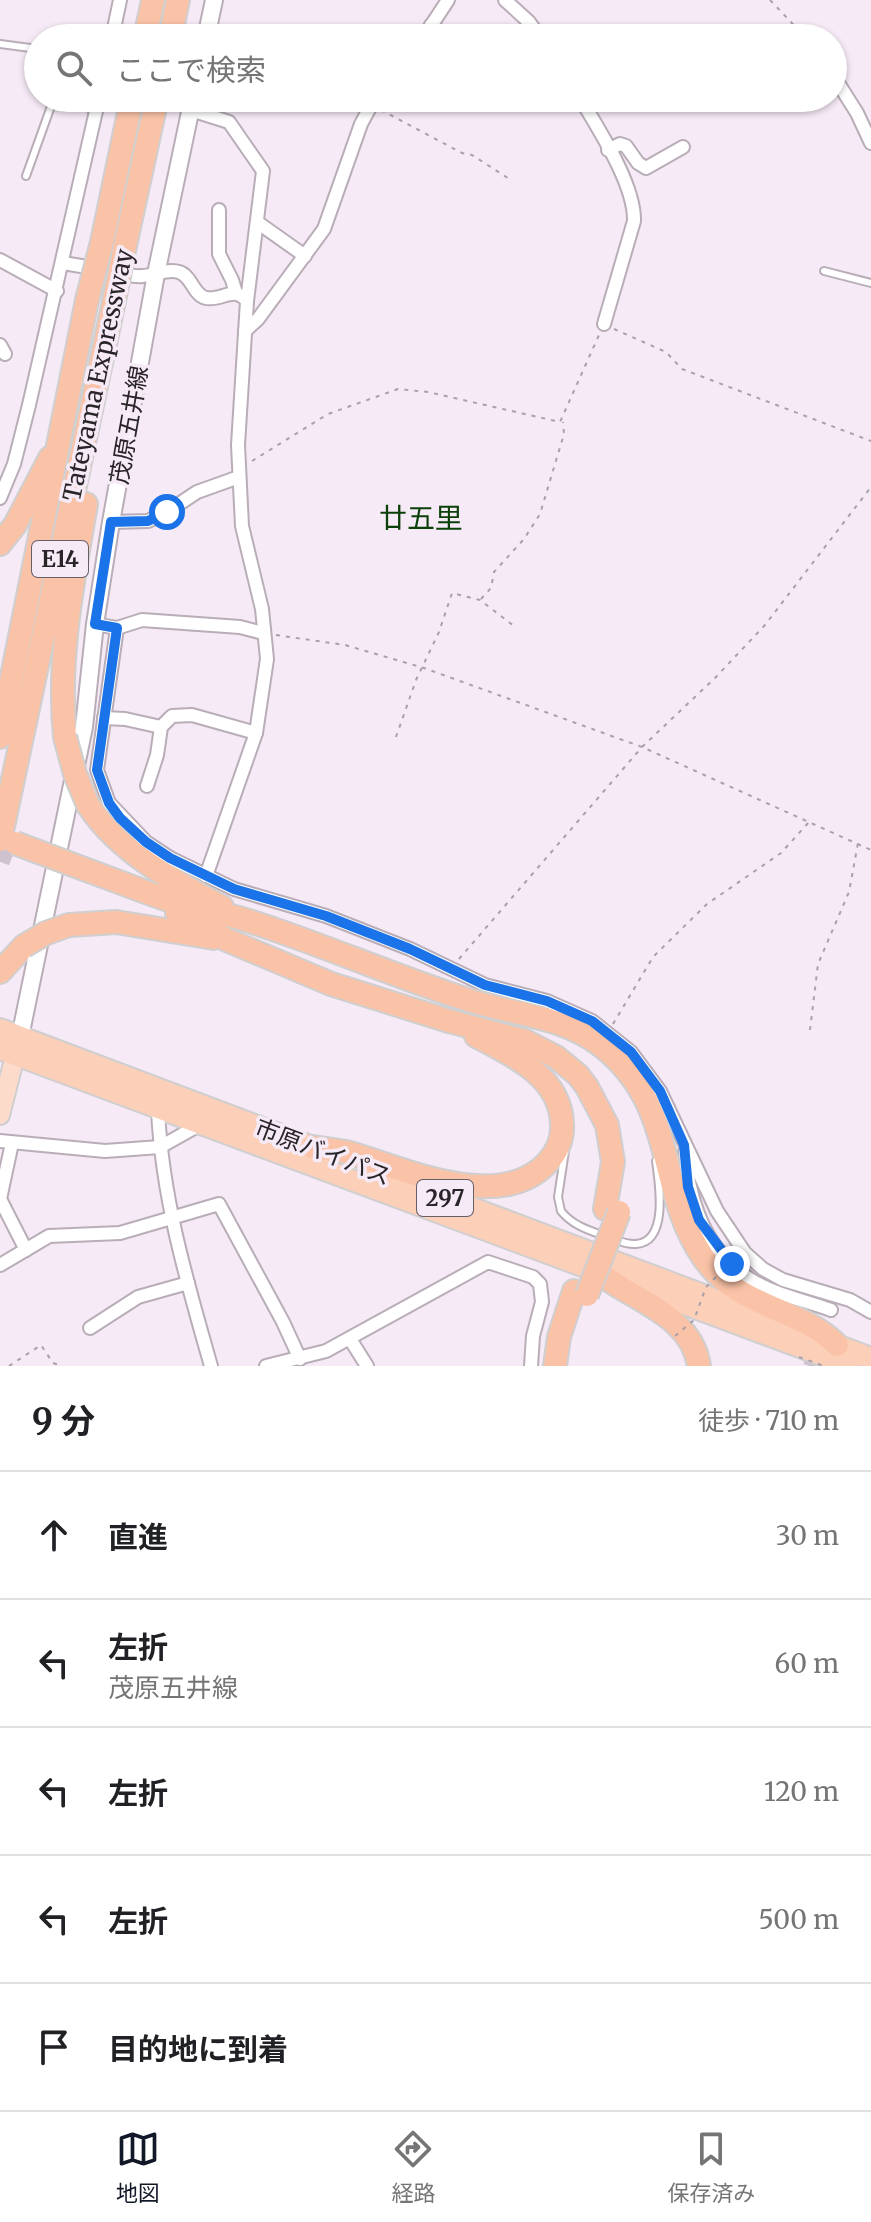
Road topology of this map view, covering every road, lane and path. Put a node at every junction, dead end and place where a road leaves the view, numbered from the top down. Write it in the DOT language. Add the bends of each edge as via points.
graph roads {
  1 [pos="120,0"];
  2 [pos="153,0"];
  3 [pos="178,0"];
  4 [pos="214,0"];
  5 [pos="448,0"];
  6 [pos="505,0"];
  7 [pos="770,0"];
  8 [pos="115,24"];
  9 [pos="148,24"];
  10 [pos="173,24"];
  11 [pos="209,24"];
  12 [pos="432,24"];
  13 [pos="528,24"];
  14 [pos="793,24"];
  15 [pos="0,44"];
  16 [pos="24,47"];
  17 [pos="847,97"];
  18 [pos="49,112"];
  19 [pos="96,112"];
  20 [pos="129,112"];
  21 [pos="154,112"];
  22 [pos="190,112"];
  23 [pos="208,112"];
  24 [pos="368,112"];
  25 [pos="391,112"];
  26 [pos="588,112"];
  27 [pos="871,143"];
  28 [pos="683,147"];
  29 [pos="608,150"];
  30 [pos="26,176"];
  31 [pos="511,180"];
  32 [pos="219,210"];
  33 [pos="257,222"];
  34 [pos="305,256"];
  35 [pos="0,260"];
  36 [pos="63,263"];
  37 [pos="824,271"];
  38 [pos="156,274"];
  39 [pos="871,283"];
  40 [pos="57,291"];
  41 [pos="241,297"];
  42 [pos="114,301"];
  43 [pos="604,324"];
  44 [pos="245,331"];
  45 [pos="563,420"];
  46 [pos="871,441"];
  47 [pos="60,444"];
  48 [pos="239,472"];
  49 [pos="871,487"];
  50 [pos="0,498"];
  51 [pos="111,522"];
  52 [pos="0,544"];
  53 [pos="480,600"];
  54 [pos="95,624"];
  55 [pos="514,626"];
  56 [pos="117,628"];
  57 [pos="263,633"];
  58 [pos="424,668"];
  59 [pos="104,718"];
  60 [pos="161,727"];
  61 [pos="256,733"];
  62 [pos="0,737"];
  63 [pos="396,737"];
  64 [pos="642,747"];
  65 [pos="147,786"];
  66 [pos="810,821"];
  67 [pos="858,843"];
  68 [pos="9,846"];
  69 [pos="871,850"];
  70 [pos="82,873"];
  71 [pos="206,876"];
  72 [pos="243,919"];
  73 [pos="227,940"];
  74 [pos="452,970"];
  75 [pos="0,972"];
  76 [pos="465,1000"];
  77 [pos="449,1021"];
  78 [pos="0,1029"];
  79 [pos="810,1030"];
  80 [pos="608,1033"];
  81 [pos="12,1047"];
  82 [pos="158,1110"];
  83 [pos="651,1110"];
  84 [pos="0,1115"];
  85 [pos="201,1124"];
  86 [pos="563,1130"];
  87 [pos="6,1142"];
  88 [pos="684,1145"];
  89 [pos="160,1147"];
  90 [pos="313,1147"];
  91 [pos="468,1177"];
  92 [pos="464,1196"];
  93 [pos="0,1199"];
  94 [pos="612,1210"];
  95 [pos="171,1219"];
  96 [pos="26,1250"];
  97 [pos="0,1265"];
  98 [pos="724,1269"];
  99 [pos="600,1274"];
  100 [pos="188,1283"];
  101 [pos="581,1293"];
  102 [pos="831,1310"];
  103 [pos="871,1312"];
  104 [pos="90,1328"];
  105 [pos="675,1336"];
  106 [pos="350,1339"];
  107 [pos="837,1345"];
  108 [pos="799,1357"];
  109 [pos="871,1358"];
  110 [pos="300,1359"];
  111 [pos="9,1366"];
  112 [pos="62,1366"];
  113 [pos="211,1366"];
  114 [pos="266,1366"];
  115 [pos="367,1366"];
  116 [pos="531,1366"];
  117 [pos="555,1366"];
  118 [pos="570,1366"];
  119 [pos="699,1366"];
  120 [pos="824,1366"];
  121 [pos="851,1366"];
  1 -- 8 [label="street"];
  2 -- 9 [label="highway"];
  3 -- 10 [label="highway"];
  4 -- 11 [label="main road"];
  5 -- 12 [label="street"];
  6 -- 13 [label="street"];
  7 -- 14 [label="path"];
  15 -- 16 [label="lane"];
  17 -- 27 [label="street"];
  18 -- 30 [label="lane"];
  19 -- 36 [label="street"];
  20 -- 47 [label="highway, Tateyama Expressway / E14, bridge"];
  21 -- 42 [label="highway, Tateyama Expressway / E14, bridge"];
  22 -- 38 [label="main road, 茂原五井線"];
  23 -- 33 [label="street" via="229,122 263,171"];
  24 -- 34 [label="street" via="324,229"];
  25 -- 31 [label="path"];
  26 -- 29 [label="street"];
  28 -- 29 [label="street" via="646,168 626,146"];
  29 -- 43 [label="street" via="632,201 634,221"];
  32 -- 41 [label="street" via="219,254"];
  33 -- 34 [label="street"];
  33 -- 41 [label="street"];
  34 -- 44 [label="street"];
  35 -- 40 [label="street"];
  36 -- 38 [label="street" via="140,277"];
  36 -- 40 [label="street"];
  37 -- 39 [label="lane"];
  38 -- 41 [label="street" via="181,273 206,298"];
  38 -- 51 [label="main road, 茂原五井線"];
  40 -- 50 [label="street" via="14,464"];
  41 -- 44 [label="street"];
  42 -- 68 [label="highway, Tateyama Expressway / E14, bridge" via="5,817"];
  42 -- 72 [label="highway, bridge" via="113,344 69,606 65,737 88,805 111,834"];
  43 -- 45 [label="path"];
  43 -- 46 [label="path" via="666,352 682,369"];
  44 -- 48 [label="street"];
  45 -- 48 [label="path" via="398,389 328,414"];
  45 -- 53 [label="path" via="564,434 540,514 494,572 491,588"];
  47 -- 52 [label="highway"];
  47 -- 62 [label="highway, Tateyama Expressway / E14"];
  48 -- 51 [label="street" via="148,521"];
  48 -- 57 [label="street" via="242,526"];
  49 -- 64 [label="path" via="765,625"];
  51 -- 54 [label="main road, 茂原五井線"];
  53 -- 55 [label="path"];
  53 -- 58 [label="path" via="452,593"];
  54 -- 56 [label="street"];
  54 -- 81 [label="main road, 茂原五井線" via="84,727"];
  56 -- 57 [label="street" via="142,620"];
  56 -- 59 [label="street"];
  57 -- 58 [label="path" via="345,645"];
  57 -- 61 [label="street" via="267,659"];
  58 -- 63 [label="path"];
  58 -- 64 [label="path"];
  59 -- 60 [label="street"];
  59 -- 71 [label="street" via="97,770 109,803 146,842"];
  60 -- 61 [label="street" via="172,716 192,715"];
  60 -- 65 [label="street"];
  61 -- 71 [label="street"];
  64 -- 66 [label="path"];
  64 -- 74 [label="path"];
  66 -- 67 [label="path"];
  66 -- 80 [label="path" via="781,853 707,904 653,957"];
  67 -- 69 [label="path"];
  67 -- 79 [label="path" via="849,892 818,964"];
  68 -- 70 [label="highway"];
  70 -- 72 [label="highway"];
  70 -- 73 [label="highway" via="190,918"];
  71 -- 74 [label="street" via="326,916"];
  72 -- 76 [label="highway"];
  73 -- 75 [label="highway, bridge" via="116,922 69,925 24,946"];
  73 -- 77 [label="highway" via="331,984"];
  74 -- 80 [label="street" via="485,985 547,1001"];
  76 -- 83 [label="highway" via="553,1020 589,1037 625,1068"];
  76 -- 94 [label="highway" via="554,1040 600,1081 625,1141 626,1175"];
  77 -- 86 [label="highway" via="544,1079 559,1105"];
  77 -- 94 [label="highway" via="525,1041 578,1075 595,1098 611,1139"];
  78 -- 81 [label="highway, 市原バイパス / 297"];
  80 -- 88 [label="street" via="631,1052 660,1091"];
  81 -- 82 [label="highway, 市原バイパス / 297"];
  81 -- 84 [label="main road"];
  81 -- 90 [label="highway, 市原バイパス / 297"];
  82 -- 85 [label="highway, 市原バイパス / 297"];
  82 -- 89 [label="street"];
  83 -- 86 [label="lane" via="658,1226 637,1244 583,1228 561,1211"];
  83 -- 107 [label="highway" via="678,1203 706,1262 750,1299 825,1333"];
  85 -- 89 [label="street"];
  85 -- 99 [label="highway, 市原バイパス / 297"];
  86 -- 90 [label="highway" via="544,1167 502,1185 451,1183"];
  87 -- 89 [label="street" via="105,1151"];
  87 -- 93 [label="street"];
  88 -- 102 [label="street" via="688,1187 699,1220 732,1264 772,1290"];
  88 -- 103 [label="street" via="745,1253 783,1280 850,1300"];
  89 -- 95 [label="street"];
  90 -- 107 [label="highway, 市原バイパス / 297"];
  91 -- 92 [label="path, bridge"];
  93 -- 96 [label="street"];
  94 -- 101 [label="highway"];
  95 -- 96 [label="street" via="120,1233 49,1236"];
  95 -- 100 [label="street"];
  95 -- 110 [label="street" via="219,1204"];
  96 -- 97 [label="street"];
  98 -- 105 [label="path, bridge" via="706,1287 694,1320"];
  99 -- 119 [label="highway" via="682,1329"];
  99 -- 121 [label="highway, 市原バイパス / 297"];
  100 -- 104 [label="street" via="138,1297"];
  100 -- 113 [label="street"];
  101 -- 117 [label="highway" via="559,1337"];
  101 -- 118 [label="highway"];
  106 -- 110 [label="street"];
  106 -- 115 [label="street"];
  106 -- 116 [label="street" via="488,1262 540,1284"];
  107 -- 109 [label="highway, 市原バイパス / 297"];
  108 -- 120 [label="path, bridge"];
  110 -- 114 [label="street"];
  111 -- 112 [label="path" via="41,1345 53,1363"];
}
